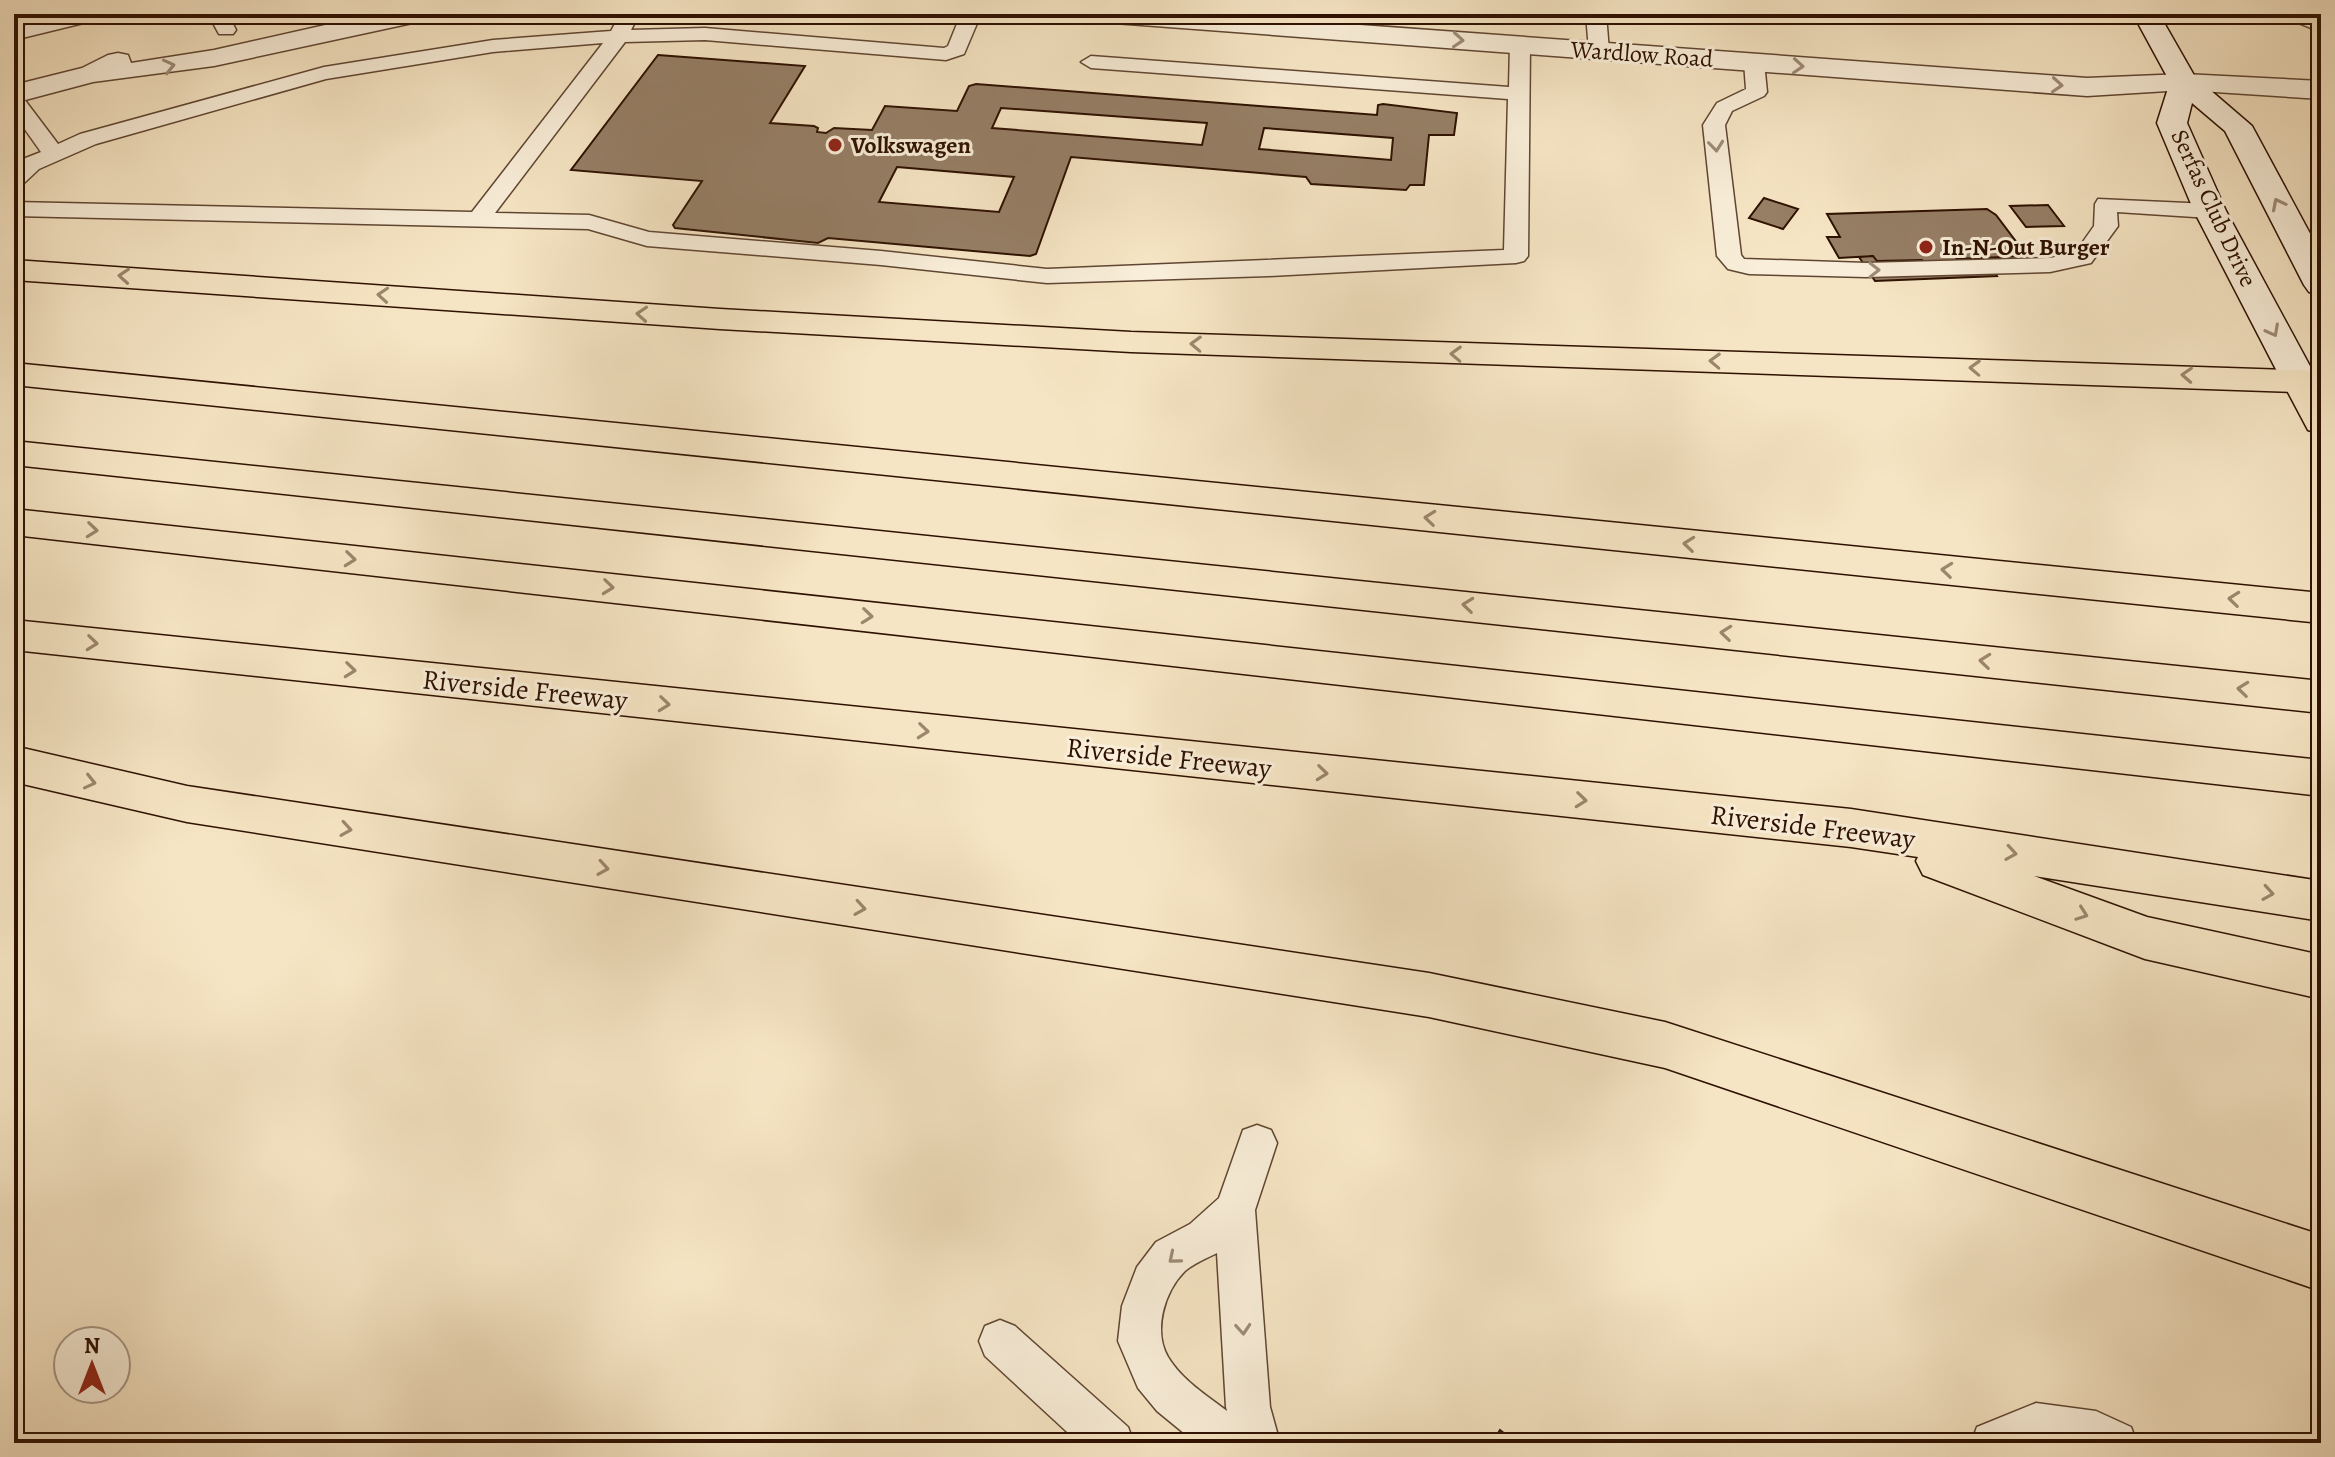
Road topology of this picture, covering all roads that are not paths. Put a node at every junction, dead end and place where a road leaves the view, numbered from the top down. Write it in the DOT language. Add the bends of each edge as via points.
graph roads {
  1 [pos="97,14"];
  2 [pos="302,14"];
  3 [pos="417,14"];
  4 [pos="629,14"];
  5 [pos="971,14"];
  6 [pos="1101,14"];
  7 [pos="1405,14"];
  8 [pos="2146,14"];
  9 [pos="2293,14"];
  10 [pos="222,22"];
  11 [pos="2321,26"];
  12 [pos="1597,31"];
  13 [pos="14,34"];
  14 [pos="619,36"];
  15 [pos="1520,44"];
  16 [pos="2033,57"];
  17 [pos="2079,60"];
  18 [pos="1091,62"];
  19 [pos="1754,62"];
  20 [pos="92,74"];
  21 [pos="2184,82"];
  22 [pos="2321,90"];
  23 [pos="1519,94"];
  24 [pos="14,97"];
  25 [pos="54,154"];
  26 [pos="14,180"];
  27 [pos="14,209"];
  28 [pos="2210,211"];
  29 [pos="478,220"];
  30 [pos="14,270"];
  31 [pos="2321,285"];
  32 [pos="14,374"];
  33 [pos="2310,381"];
  34 [pos="2321,422"];
  35 [pos="14,453"];
  36 [pos="14,522"];
  37 [pos="2316,607"];
  38 [pos="14,635"];
  39 [pos="2321,697"];
  40 [pos="14,764"];
  41 [pos="2321,778"];
  42 [pos="1851,828"];
  43 [pos="2321,901"];
  44 [pos="2321,977"];
  45 [pos="1257,1143"];
  46 [pos="1235,1210"];
  47 [pos="2321,1263"];
  48 [pos="1000,1341"];
  49 [pos="1112,1443"];
  50 [pos="1232,1443"];
  51 [pos="1258,1443"];
  52 [pos="1993,1443"];
  53 [pos="2115,1443"];
  1 -- 13 [label="lane"];
  2 -- 10 [label="street"];
  20 -- 3 [label="street, one-way" via="145,72"];
  4 -- 14 [label="lane"];
  5 -- 14 [label="lane" via="957,50 946,54 705,34"];
  6 -- 15 [label="street, Wardlow Road, one-way"];
  7 -- 12 [label="street, Wardlow Road"];
  8 -- 21 [label="street"];
  9 -- 11 [label="lane"];
  10 -- 20 [label="street"];
  12 -- 15 [label="street, Wardlow Road"];
  12 -- 16 [label="street, Wardlow Road"];
  12 -- 19 [label="street, Wardlow Road"];
  14 -- 25 [label="lane" via="493,46 324,73 88,139"];
  14 -- 29 [label="lane"];
  15 -- 23 [label="lane"];
  17 -- 21 [label="street, Wardlow Road"];
  18 -- 23 [label="lane"];
  19 -- 21 [label="street, Wardlow Road, one-way" via="2087,87"];
  19 -- 28 [label="lane, one-way" via="1757,92 1724,107 1714,125 1729,256 1736,264 1793,270 2050,265 2083,258 2106,226 2106,204"];
  20 -- 24 [label="street"];
  21 -- 22 [label="street, Wardlow Road"];
  21 -- 28 [label="street, Serfas Club Drive" via="2172,123"];
  31 -- 21 [label="street, Serfas Club Drive, one-way" via="2237,126"];
  23 -- 29 [label="lane" via="1516,256 1047,276 647,239 589,222"];
  24 -- 25 [label="lane"];
  25 -- 26 [label="lane" via="31,164"];
  27 -- 29 [label="lane"];
  28 -- 33 [label="street, Serfas Club Drive, one-way"];
  33 -- 30 [label="main road, one-way" via="1131,342"];
  37 -- 32 [label="main road, one-way"];
  33 -- 34 [label="main road, Serfas Club Drive"];
  39 -- 35 [label="main road, one-way"];
  36 -- 41 [label="main road, one-way"];
  38 -- 42 [label="main road, Riverside Freeway, one-way"];
  40 -- 47 [label="main road, one-way" via="187,804 1429,995 1650,1042"];
  42 -- 43 [label="main road, Riverside Freeway, one-way"];
  42 -- 44 [label="main road, one-way" via="2145,938"];
  45 -- 46 [label="lane"];
  46 -- 50 [label="lane, one-way" via="1204,1238 1171,1256 1152,1282 1139,1341 1153,1373 1172,1396"];
  46 -- 51 [label="lane, one-way" via="1248,1407"];
  48 -- 49 [label="lane"];
  52 -- 53 [label="lane" via="2036,1425 2096,1433"];
}
